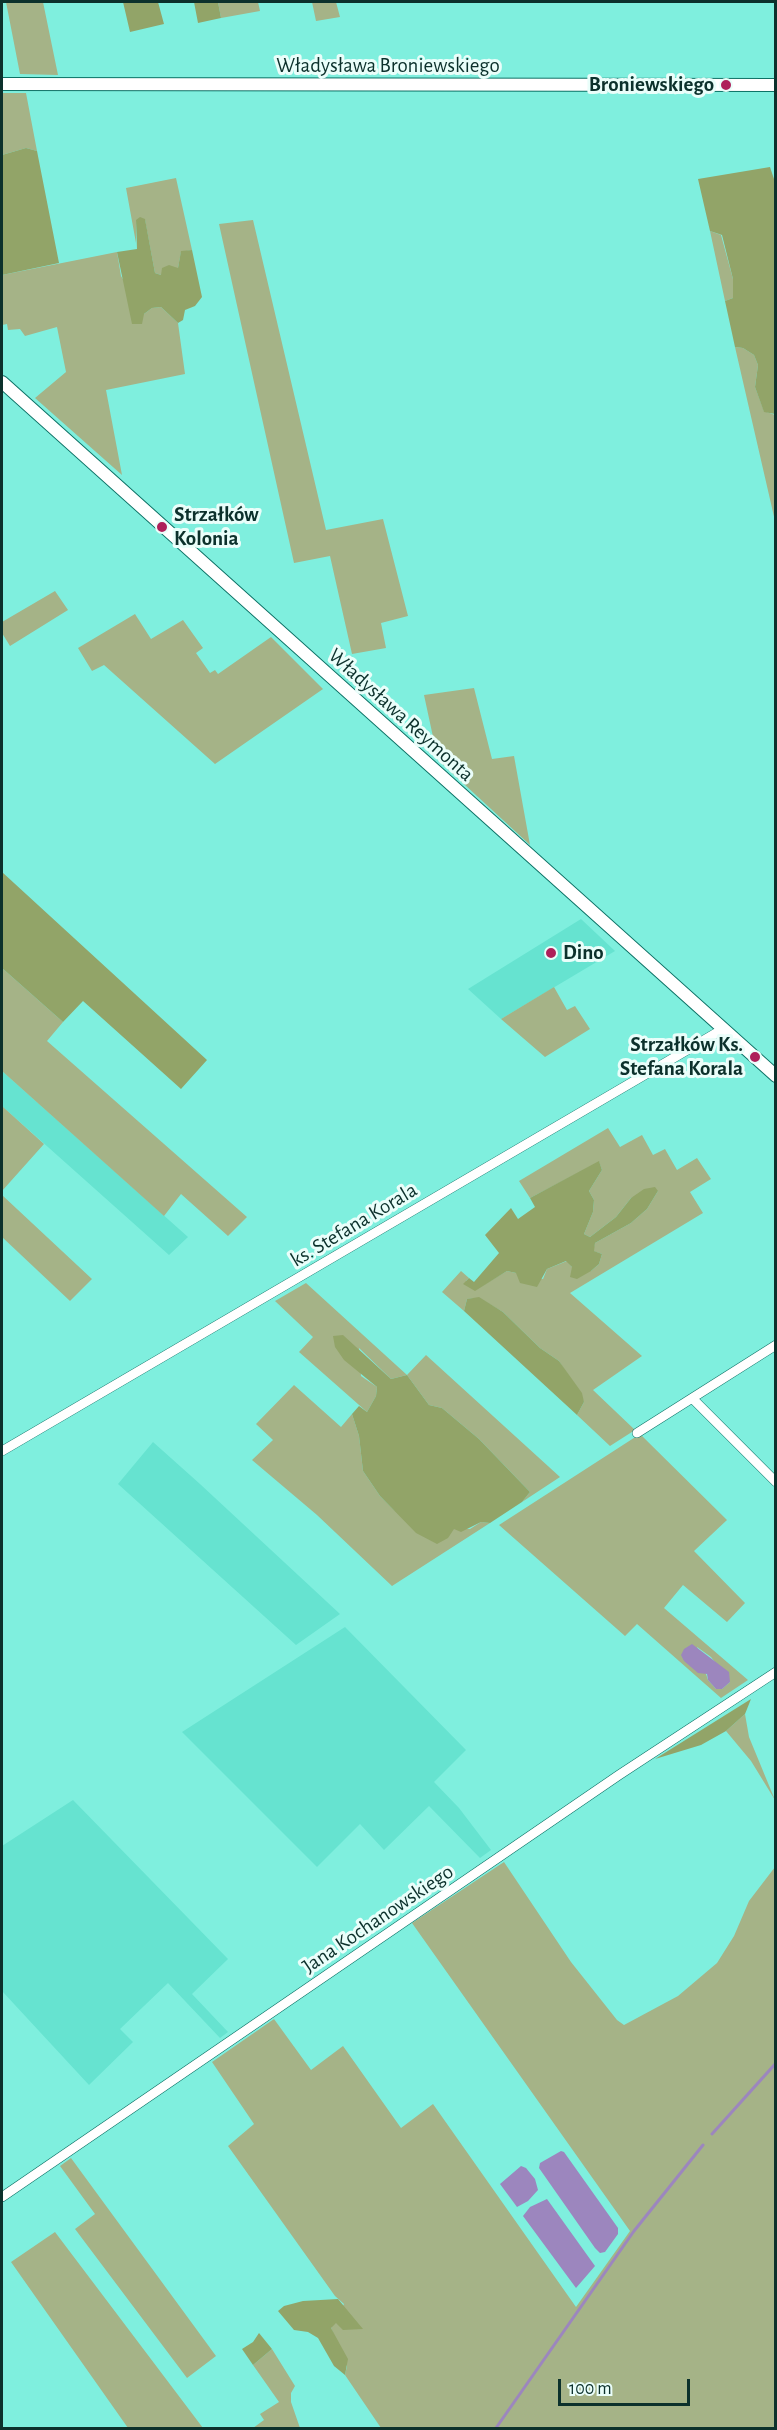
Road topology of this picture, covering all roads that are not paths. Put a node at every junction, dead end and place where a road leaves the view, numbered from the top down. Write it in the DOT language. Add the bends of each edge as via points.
graph roads {
  1 [pos="2,84"];
  2 [pos="776,85"];
  3 [pos="2,382"];
  4 [pos="723,1029"];
  5 [pos="776,1076"];
  6 [pos="776,1346"];
  7 [pos="693,1399"];
  8 [pos="637,1433"];
  9 [pos="2,1451"];
  10 [pos="776,1482"];
  11 [pos="776,1672"];
  12 [pos="2,2197"];
  1 -- 2 [label="street, Władysława Broniewskiego"];
  3 -- 4 [label="street, Władysława Reymonta"];
  4 -- 5 [label="street, Władysława Reymonta"];
  4 -- 9 [label="street, ks. Stefana Korala"];
  6 -- 7 [label="street"];
  7 -- 8 [label="street"];
  7 -- 10 [label="street"];
  11 -- 12 [label="street, Jana Kochanowskiego"];
}
